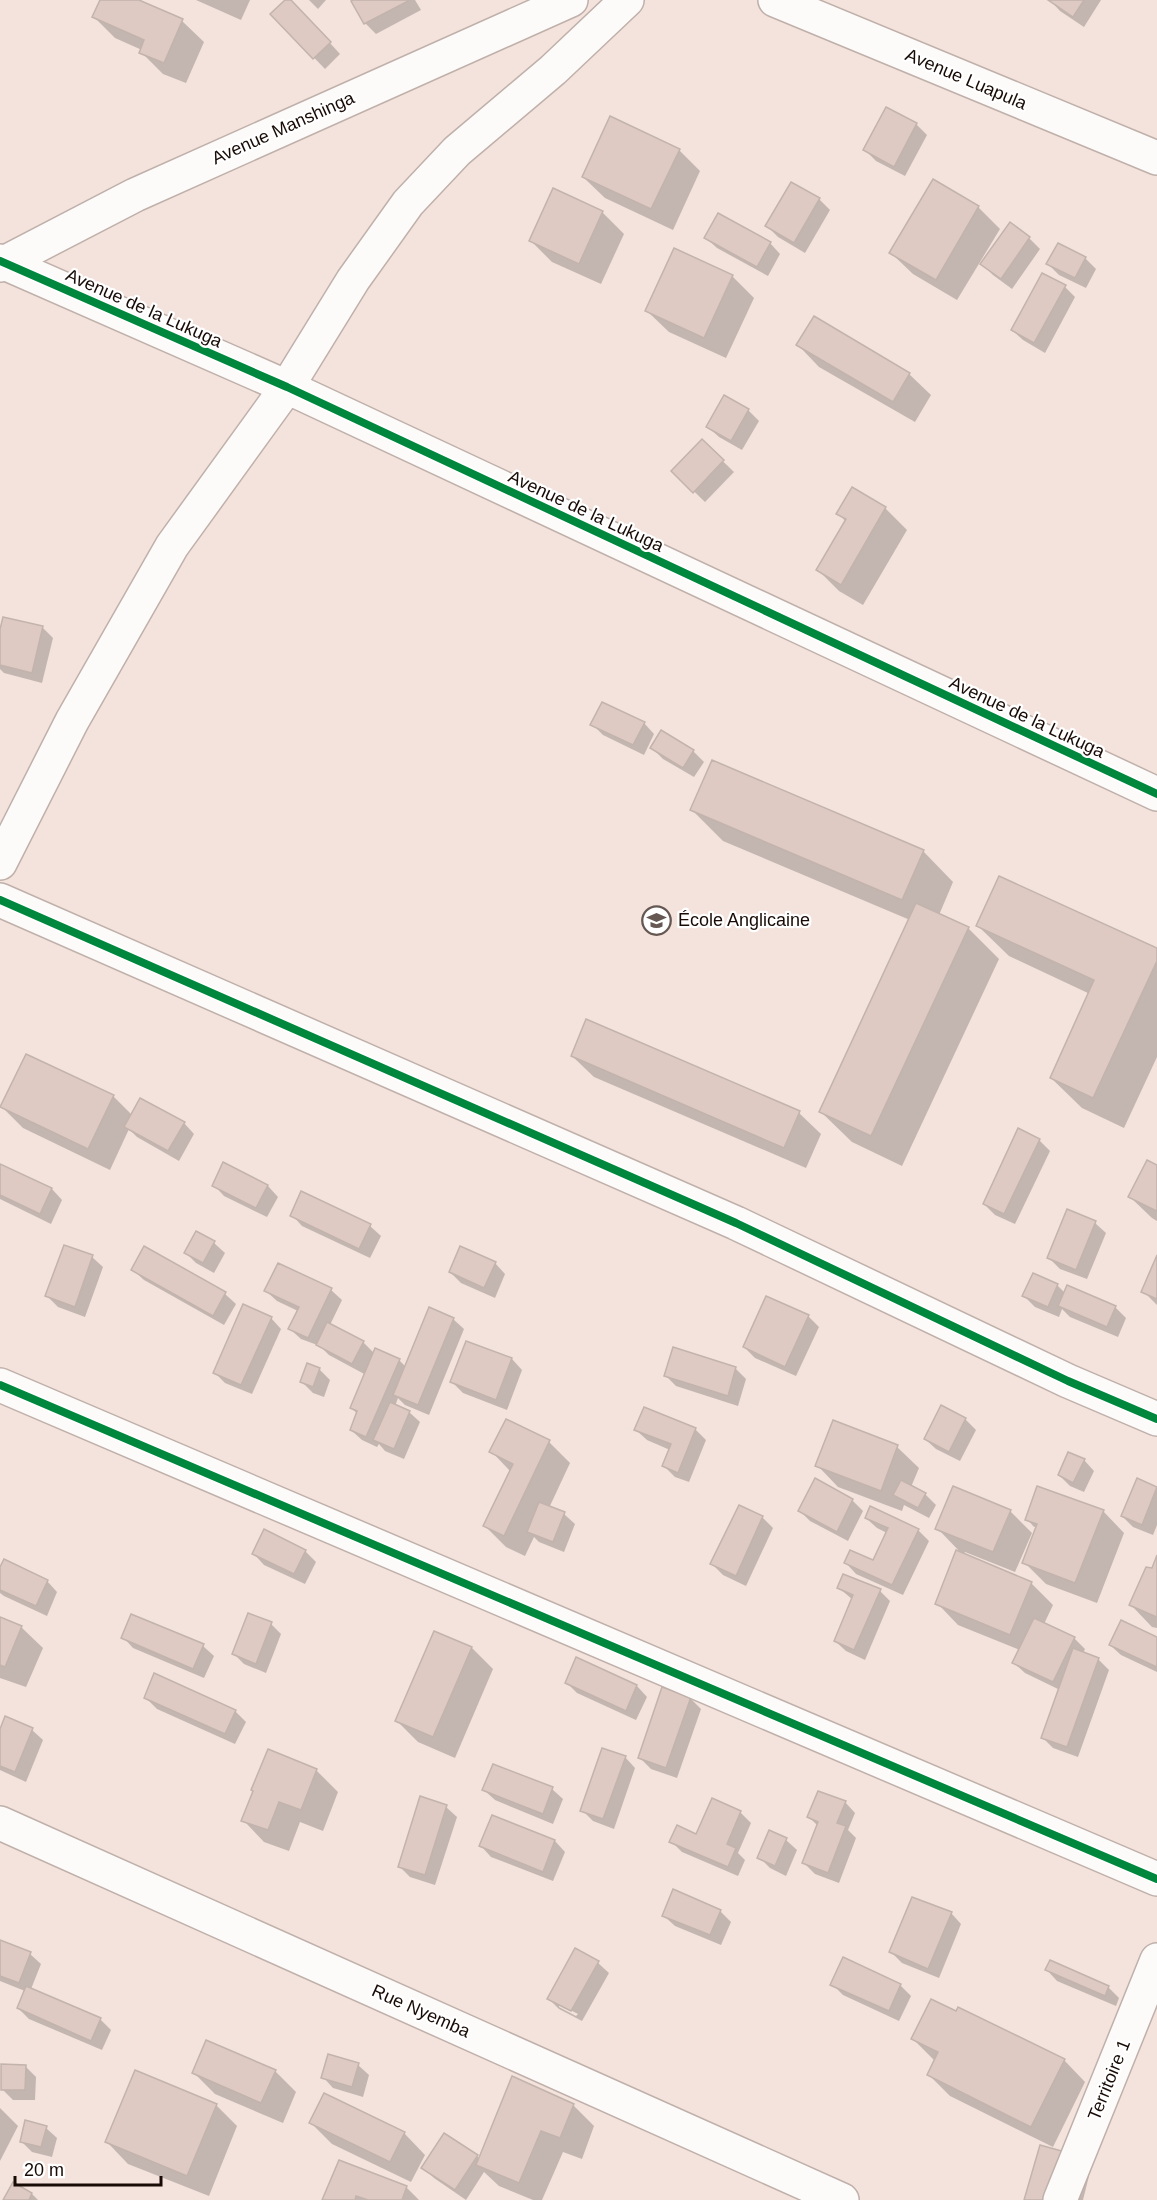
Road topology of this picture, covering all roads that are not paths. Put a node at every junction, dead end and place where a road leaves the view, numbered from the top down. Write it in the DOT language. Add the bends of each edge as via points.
graph roads {
  1 [pos="571,0"];
  2 [pos="627,0"];
  3 [pos="775,0"];
  4 [pos="1157,159"];
  5 [pos="1,263"];
  6 [pos="287,387"];
  7 [pos="1157,794"];
  8 [pos="0,863"];
  9 [pos="0,900"];
  10 [pos="0,1386"];
  11 [pos="1157,1419"];
  12 [pos="0,1823"];
  13 [pos="1157,1879"];
  14 [pos="1157,1960"];
  15 [pos="842,2200"];
  16 [pos="1060,2200"];
  1 -- 5 [label="street, Avenue Manshinga" via="135,195"];
  2 -- 6 [label="street" via="553,70 457,151 408,203 353,280"];
  3 -- 4 [label="street, Avenue Luapula"];
  5 -- 6 [label="street, Avenue de la Lukuga"];
  6 -- 7 [label="street, Avenue de la Lukuga"];
  6 -- 8 [label="street" via="172,546 72,722"];
  9 -- 11 [label="street" via="724,1218 1068,1381"];
  10 -- 13 [label="street"];
  12 -- 15 [label="street, Rue Nyemba"];
  14 -- 16 [label="street, Territoire 1"];
}
